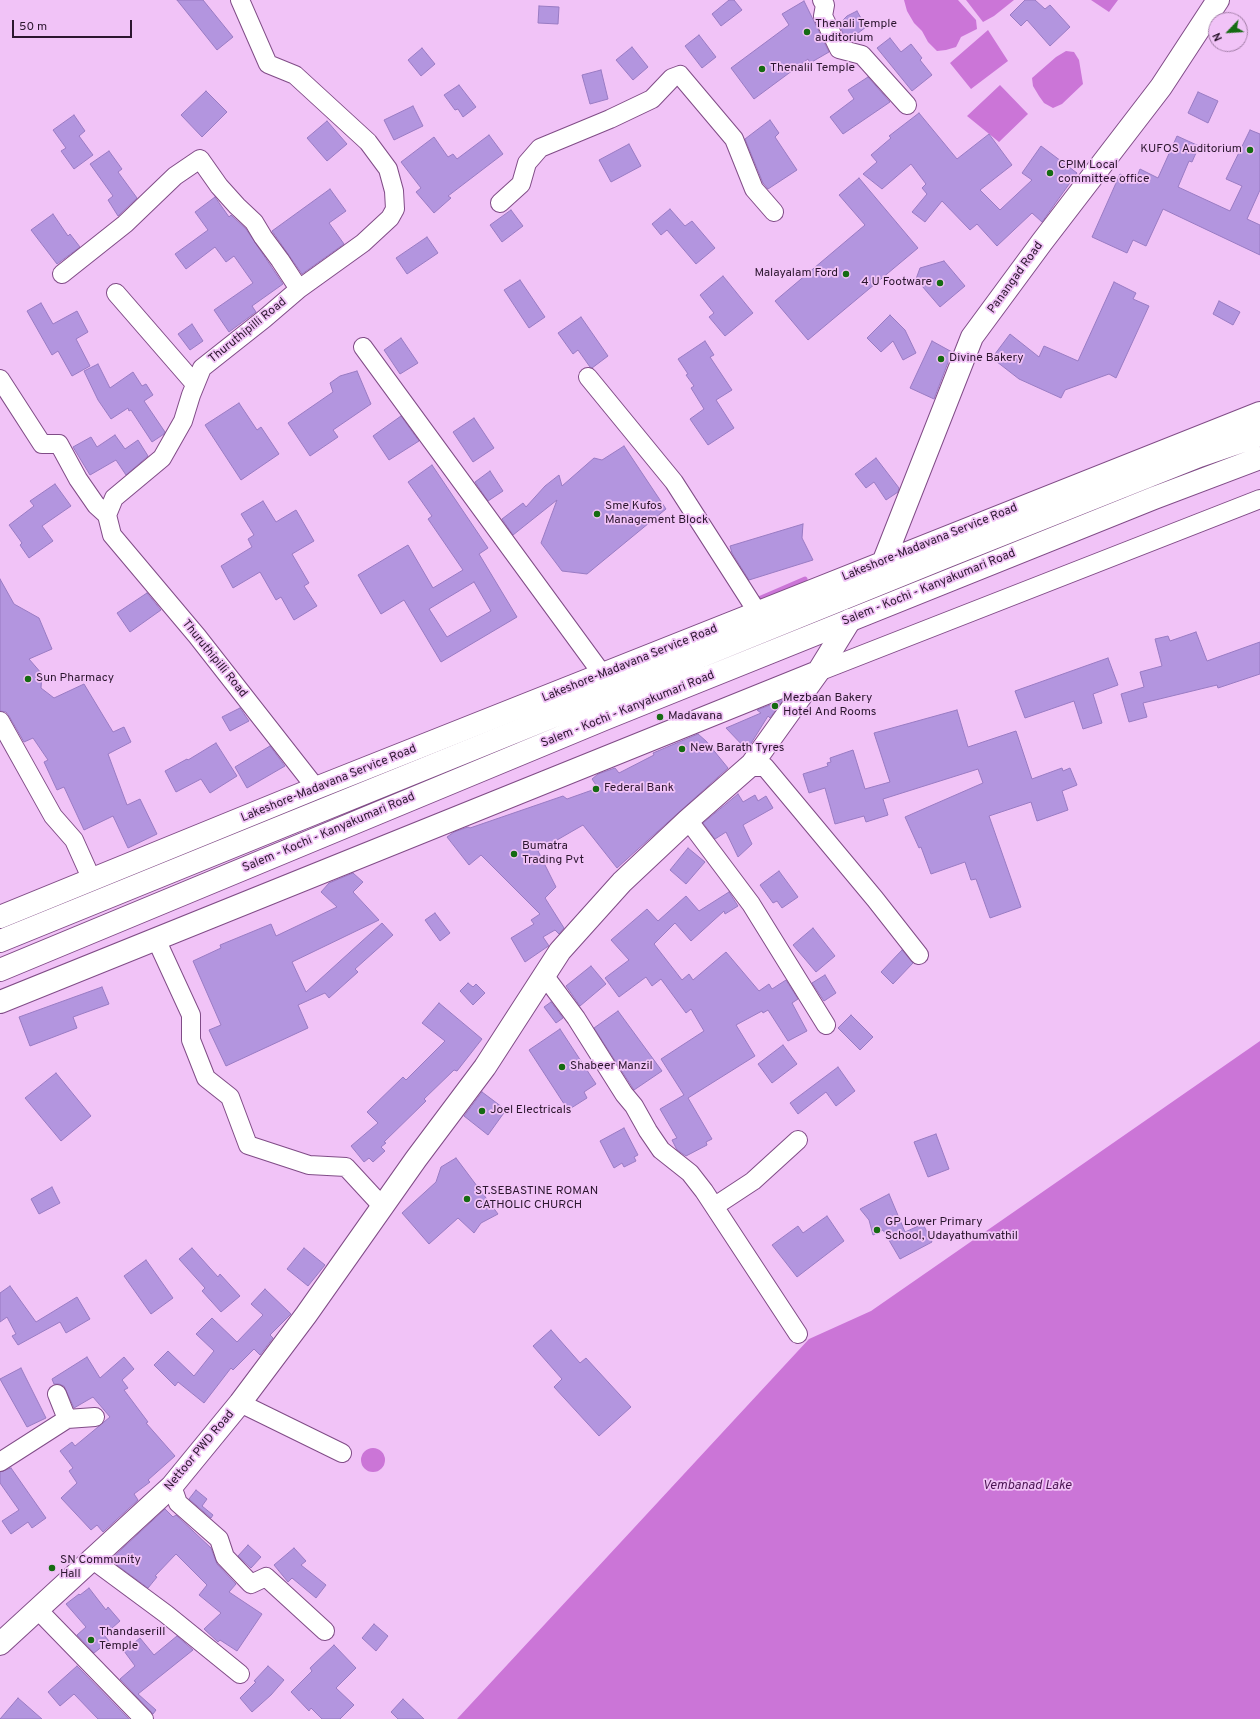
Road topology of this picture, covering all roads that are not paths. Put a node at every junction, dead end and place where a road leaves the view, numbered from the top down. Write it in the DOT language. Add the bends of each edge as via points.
graph roads {
  1 [pos="240,0"];
  2 [pos="822,0"];
  3 [pos="1218,0"];
  4 [pos="907,106"];
  5 [pos="500,202"];
  6 [pos="774,212"];
  7 [pos="62,274"];
  8 [pos="299,289"];
  9 [pos="116,293"];
  10 [pos="363,347"];
  11 [pos="588,377"];
  12 [pos="0,379"];
  13 [pos="195,384"];
  14 [pos="1260,412"];
  15 [pos="1260,435"];
  16 [pos="1260,458"];
  17 [pos="1260,499"];
  18 [pos="107,515"];
  19 [pos="884,561"];
  20 [pos="871,587"];
  21 [pos="758,613"];
  22 [pos="850,620"];
  23 [pos="818,672"];
  24 [pos="603,675"];
  25 [pos="0,721"];
  26 [pos="749,767"];
  27 [pos="316,788"];
  28 [pos="688,820"];
  29 [pos="92,880"];
  30 [pos="0,917"];
  31 [pos="156,939"];
  32 [pos="0,940"];
  33 [pos="919,955"];
  34 [pos="0,970"];
  35 [pos="544,975"];
  36 [pos="0,1002"];
  37 [pos="826,1025"];
  38 [pos="798,1140"];
  39 [pos="382,1206"];
  40 [pos="714,1206"];
  41 [pos="798,1334"];
  42 [pos="57,1394"];
  43 [pos="240,1403"];
  44 [pos="94,1417"];
  45 [pos="67,1419"];
  46 [pos="342,1453"];
  47 [pos="0,1462"];
  48 [pos="172,1486"];
  49 [pos="93,1560"];
  50 [pos="38,1610"];
  51 [pos="325,1631"];
  52 [pos="0,1644"];
  53 [pos="240,1674"];
  54 [pos="144,1719"];
  1 -- 8 [label="street, Thuruthipilli Road" via="268,64 295,76 368,142 388,169 394,191 395,208 390,218 363,243"];
  2 -- 4 [label="street" via="825,5 822,16 839,49 862,55"];
  3 -- 19 [label="main road, Panangad Road" via="1161,87 972,337"];
  5 -- 6 [label="street" via="521,184 527,163 540,148 652,99 672,78 680,75 734,139 754,188"];
  7 -- 8 [label="street" via="125,224 175,176 200,159 219,186 254,222"];
  8 -- 13 [label="street, Thuruthipilli Road" via="202,368"];
  9 -- 13 [label="street"];
  10 -- 24 [label="street"];
  11 -- 21 [label="street" via="674,482"];
  12 -- 18 [label="street" via="42,444 59,444 78,479 96,505"];
  13 -- 18 [label="street, Thuruthipilli Road" via="183,421 162,458 114,498"];
  14 -- 19 [label="main road, Lakeshore-Madavana Service Road"];
  15 -- 20 [label="main road, Salem - Kochi - Kanyakumari Road" via="1199,456"];
  16 -- 22 [label="main road, Salem - Kochi - Kanyakumari Road"];
  17 -- 23 [label="street"];
  18 -- 27 [label="street, Thuruthipilli Road" via="112,535 197,636"];
  19 -- 20 [label="main road, Panangad Road"];
  19 -- 21 [label="main road, Lakeshore-Madavana Service Road"];
  20 -- 22 [label="main road, Panangad Road"];
  20 -- 32 [label="main road, Salem - Kochi - Kanyakumari Road"];
  21 -- 24 [label="main road, Lakeshore-Madavana Service Road"];
  22 -- 23 [label="main road, Panangad Road"];
  22 -- 34 [label="main road, Salem - Kochi - Kanyakumari Road"];
  23 -- 26 [label="main road, Panangad Road"];
  23 -- 31 [label="main road"];
  24 -- 27 [label="main road, Lakeshore-Madavana Service Road"];
  25 -- 29 [label="street" via="53,816 74,840"];
  26 -- 28 [label="main road, Panangad Road"];
  26 -- 33 [label="street" via="765,767"];
  27 -- 29 [label="main road, Lakeshore-Madavana Service Road"];
  28 -- 35 [label="main road, Panangad Road" via="622,882 560,951"];
  28 -- 37 [label="street" via="752,904"];
  29 -- 30 [label="main road, Lakeshore-Madavana Service Road"];
  31 -- 36 [label="main road"];
  31 -- 39 [label="street" via="190,1015 191,1040 206,1078 230,1097 248,1145 309,1165 346,1167"];
  35 -- 39 [label="main road, Nettoor PWD Road" via="485,1067"];
  35 -- 40 [label="street" via="576,1018 660,1150 690,1173"];
  38 -- 40 [label="street" via="753,1182"];
  39 -- 43 [label="main road, Nettoor PWD Road" via="306,1315"];
  40 -- 41 [label="street"];
  42 -- 45 [label="street"];
  43 -- 46 [label="street"];
  43 -- 48 [label="main road, Nettoor PWD Road"];
  44 -- 45 [label="street"];
  45 -- 47 [label="street"];
  48 -- 49 [label="main road, Nettoor PWD Road"];
  48 -- 51 [label="street" via="178,1503 219,1539 225,1557 251,1584 266,1577"];
  49 -- 50 [label="main road, Nettoor PWD Road"];
  49 -- 53 [label="street" via="166,1614"];
  50 -- 52 [label="main road, Nettoor PWD Road"];
  50 -- 54 [label="street"];
}
